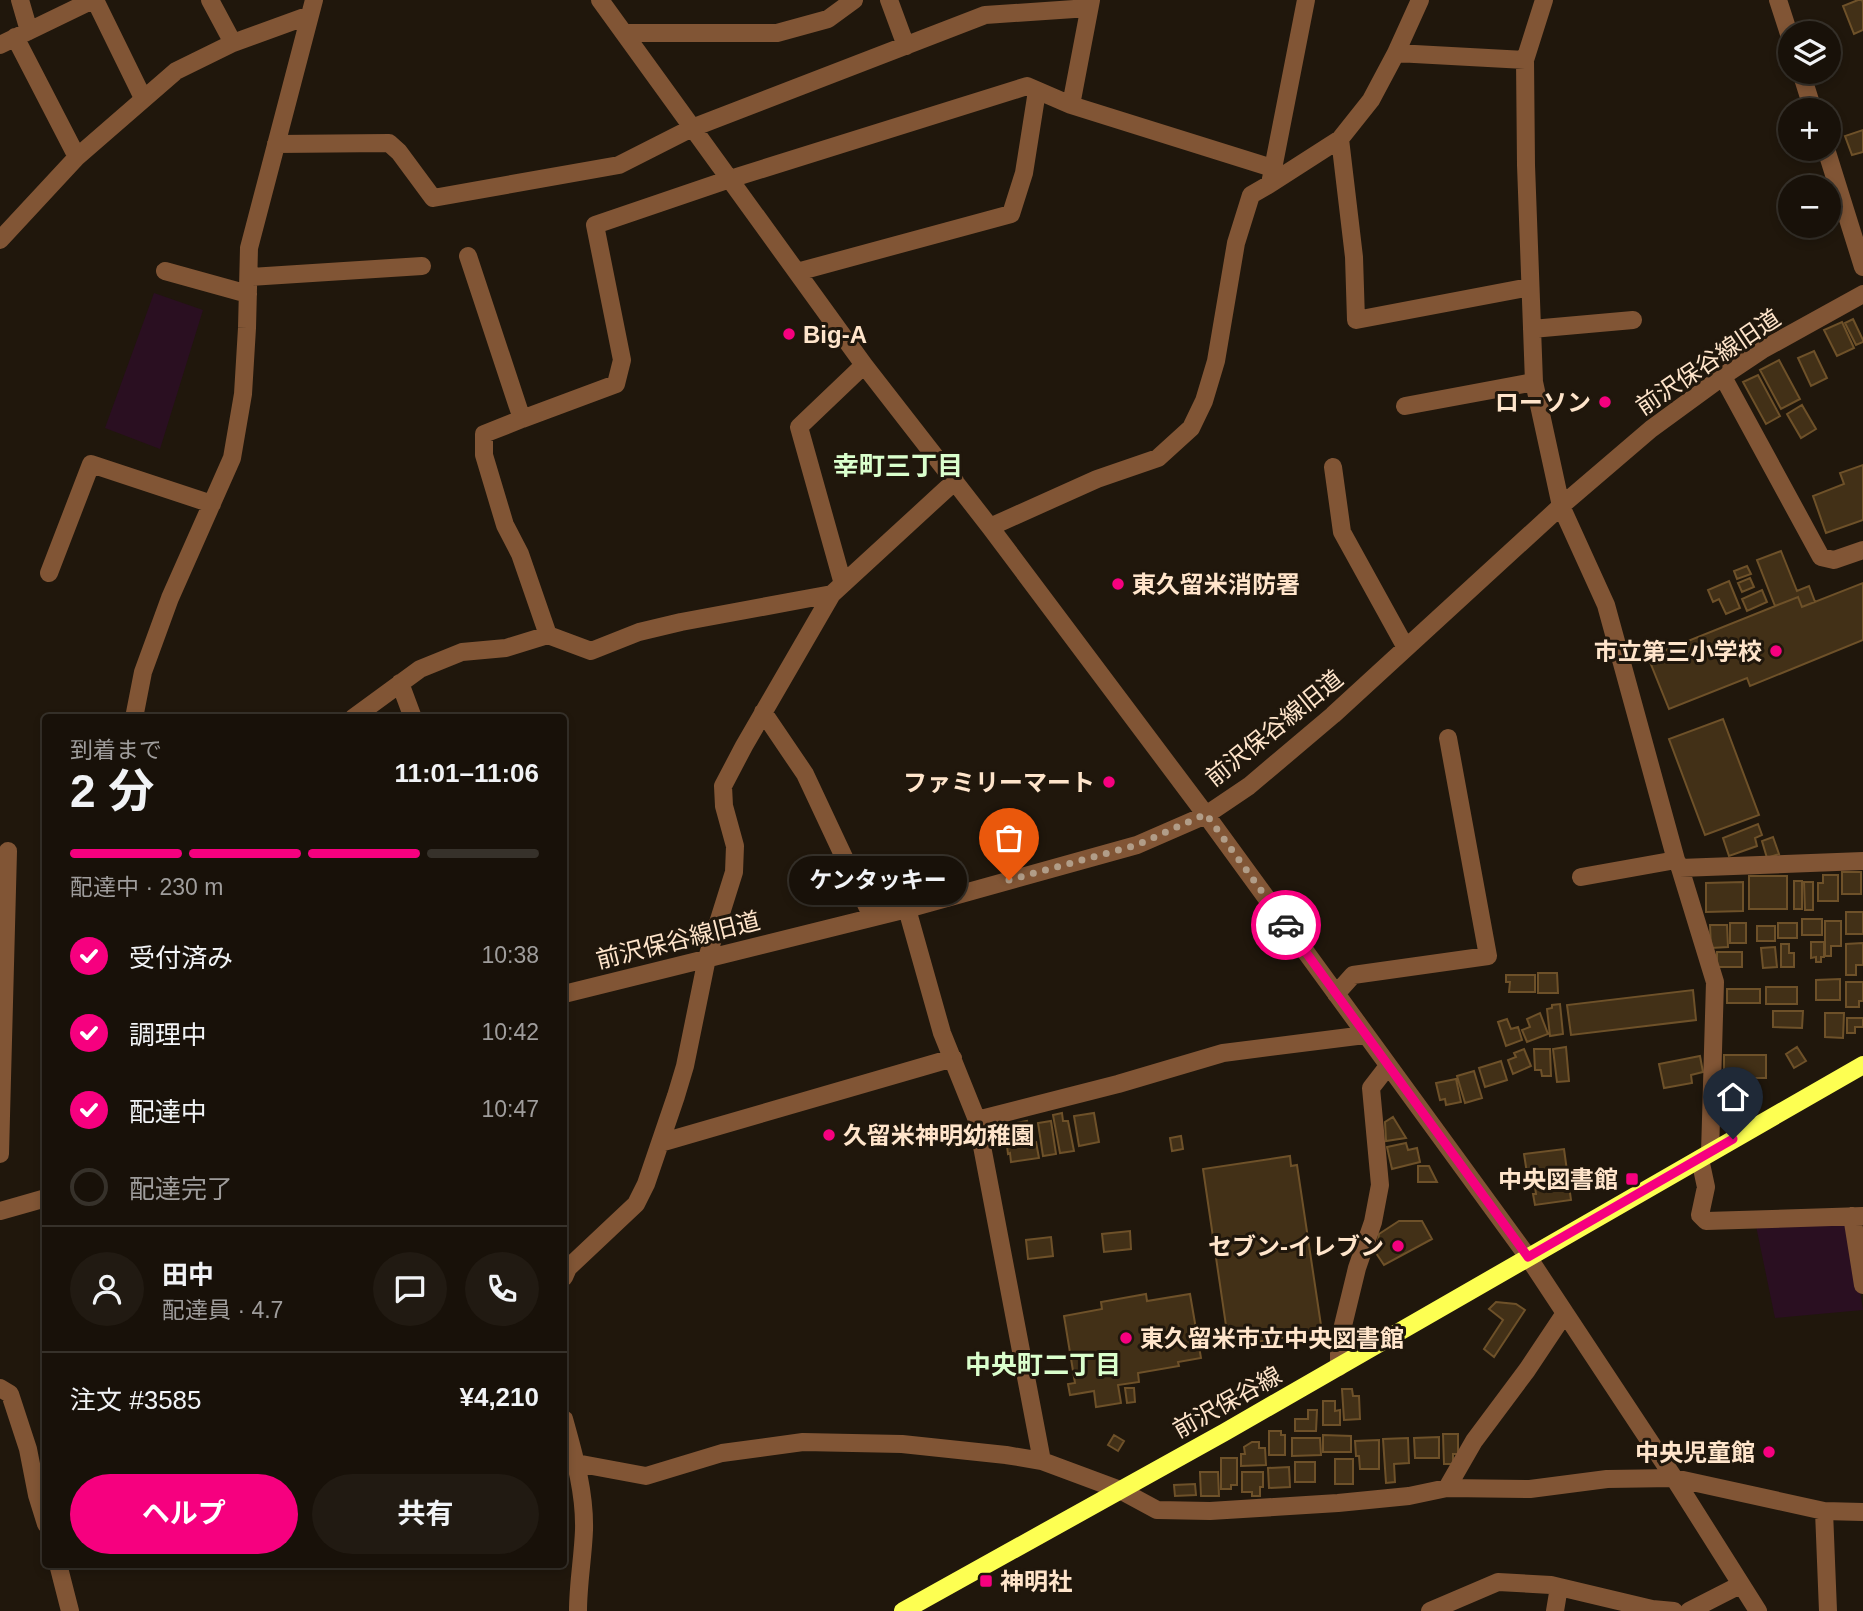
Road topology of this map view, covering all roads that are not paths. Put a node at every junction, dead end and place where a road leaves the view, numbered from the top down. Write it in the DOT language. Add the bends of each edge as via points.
graph roads {
  1 [pos="20,0"];
  2 [pos="94,0"];
  3 [pos="210,0"];
  4 [pos="600,0"];
  5 [pos="854,0"];
  6 [pos="889,0"];
  7 [pos="1306,0"];
  8 [pos="1420,0"];
  9 [pos="1544,0"];
  10 [pos="1778,0"];
  11 [pos="1090,4"];
  12 [pos="312,8"];
  13 [pos="1785,21"];
  14 [pos="624,33"];
  15 [pos="15,38"];
  16 [pos="233,44"];
  17 [pos="906,46"];
  18 [pos="1396,53"];
  19 [pos="1525,60"];
  20 [pos="1037,91"];
  21 [pos="143,98"];
  22 [pos="1071,105"];
  23 [pos="692,128"];
  24 [pos="1340,139"];
  25 [pos="276,144"];
  26 [pos="77,157"];
  27 [pos="1830,161"];
  28 [pos="1271,176"];
  29 [pos="730,179"];
  30 [pos="0,240"];
  31 [pos="468,256"];
  32 [pos="422,265"];
  33 [pos="1863,267"];
  34 [pos="165,271"];
  35 [pos="797,272"];
  36 [pos="248,286"];
  37 [pos="1530,287"];
  38 [pos="1863,294"];
  39 [pos="1633,320"];
  40 [pos="1532,329"];
  41 [pos="864,365"];
  42 [pos="1723,377"];
  43 [pos="1534,382"];
  44 [pos="1405,406"];
  45 [pos="522,419"];
  46 [pos="1333,467"];
  47 [pos="955,481"];
  48 [pos="212,504"];
  49 [pos="1561,506"];
  50 [pos="990,527"];
  51 [pos="1863,550"];
  52 [pos="49,572"];
  53 [pos="837,589"];
  54 [pos="548,635"];
  55 [pos="1406,648"];
  56 [pos="400,683"];
  57 [pos="763,712"];
  58 [pos="135,714"];
  59 [pos="358,714"];
  60 [pos="412,714"];
  61 [pos="1448,738"];
  62 [pos="1206,814"];
  63 [pos="8,851"];
  64 [pos="1863,861"];
  65 [pos="1678,864"];
  66 [pos="1581,877"];
  67 [pos="907,909"];
  68 [pos="873,917"];
  69 [pos="707,958"];
  70 [pos="567,993"];
  71 [pos="1336,993"];
  72 [pos="1365,1035"];
  73 [pos="953,1058"];
  74 [pos="1863,1065"];
  75 [pos="1388,1066"];
  76 [pos="977,1120"];
  77 [pos="660,1143"];
  78 [pos="0,1154"];
  79 [pos="1705,1156"];
  80 [pos="42,1199"];
  81 [pos="0,1211"];
  82 [pos="1857,1216"];
  83 [pos="1528,1257"];
  84 [pos="567,1270"];
  85 [pos="1863,1285"];
  86 [pos="1565,1313"];
  87 [pos="1339,1367"];
  88 [pos="0,1388"];
  89 [pos="567,1430"];
  90 [pos="1042,1461"];
  91 [pos="576,1463"];
  92 [pos="1674,1478"];
  93 [pos="1447,1488"];
  94 [pos="1120,1490"];
  95 [pos="42,1511"];
  96 [pos="1824,1511"];
  97 [pos="1863,1512"];
  98 [pos="59,1568"];
  99 [pos="1740,1585"];
  100 [pos="1559,1587"];
  101 [pos="1440,1609"];
  102 [pos="70,1611"];
  103 [pos="578,1611"];
  104 [pos="903,1611"];
  105 [pos="1555,1611"];
  106 [pos="1674,1611"];
  107 [pos="1689,1611"];
  108 [pos="1758,1611"];
  109 [pos="1829,1611"];
  1 -- 15 [label="street"];
  2 -- 15 [label="street"];
  2 -- 21 [label="street"];
  3 -- 16 [label="street"];
  4 -- 14 [label="street"];
  5 -- 14 [label="street" via="828,19 777,33"];
  6 -- 17 [label="street"];
  7 -- 28 [label="street"];
  8 -- 18 [label="street"];
  9 -- 19 [label="street"];
  10 -- 13 [label="street"];
  11 -- 17 [label="street" via="985,15"];
  11 -- 22 [label="street"];
  12 -- 16 [label="street"];
  12 -- 25 [label="street"];
  14 -- 23 [label="street"];
  15 -- 26 [label="street"];
  16 -- 21 [label="street" via="176,71"];
  17 -- 23 [label="street"];
  18 -- 19 [label="street"];
  18 -- 24 [label="street" via="1371,100"];
  19 -- 37 [label="street"];
  20 -- 22 [label="street"];
  20 -- 29 [label="street" via="1027,86"];
  20 -- 35 [label="street" via="1024,173 1011,214"];
  21 -- 26 [label="street"];
  22 -- 28 [label="street"];
  23 -- 25 [label="street" via="619,165 433,198 389,143"];
  23 -- 29 [label="street"];
  24 -- 28 [label="street"];
  24 -- 37 [label="street" via="1354,257 1356,320"];
  25 -- 36 [label="street" via="249,248"];
  26 -- 30 [label="street"];
  27 -- 33 [label="street"];
  28 -- 50 [label="street" via="1251,195 1243,219 1216,361 1191,428 1158,458 1097,479"];
  29 -- 35 [label="street"];
  29 -- 45 [label="street" via="595,225 621,360 616,384"];
  31 -- 45 [label="street"];
  32 -- 36 [label="street"];
  34 -- 36 [label="street"];
  35 -- 41 [label="street"];
  36 -- 48 [label="street" via="241,407 232,457"];
  37 -- 40 [label="street"];
  38 -- 42 [label="street, 前沢保谷線旧道"];
  39 -- 40 [label="street"];
  40 -- 43 [label="street"];
  41 -- 47 [label="street"];
  41 -- 53 [label="street" via="799,427"];
  42 -- 49 [label="street, 前沢保谷線旧道" via="1651,429"];
  42 -- 51 [label="street" via="1821,557 1833,561"];
  43 -- 44 [label="street"];
  43 -- 49 [label="street"];
  45 -- 54 [label="street" via="484,434 484,455 505,525"];
  46 -- 55 [label="street" via="1342,532"];
  47 -- 50 [label="street"];
  47 -- 53 [label="street"];
  48 -- 52 [label="street" via="91,464"];
  48 -- 58 [label="street" via="170,598 143,672"];
  49 -- 55 [label="street, 前沢保谷線旧道"];
  49 -- 65 [label="street" via="1606,606"];
  50 -- 62 [label="street"];
  53 -- 54 [label="street" via="639,632 591,651"];
  53 -- 57 [label="street"];
  54 -- 56 [label="street" via="506,648 462,652 420,669"];
  55 -- 62 [label="street, 前沢保谷線旧道" via="1249,786"];
  56 -- 59 [label="street"];
  56 -- 60 [label="street"];
  57 -- 68 [label="street" via="805,774"];
  57 -- 69 [label="street" via="723,786 735,846 734,873"];
  61 -- 71 [label="street" via="1488,956 1353,975"];
  62 -- 67 [label="street, 前沢保谷線旧道" via="1137,845"];
  62 -- 71 [label="street"];
  63 -- 78 [label="street"];
  64 -- 65 [label="street"];
  65 -- 66 [label="street"];
  65 -- 79 [label="street" via="1715,982"];
  67 -- 68 [label="street, 前沢保谷線旧道"];
  67 -- 73 [label="street"];
  68 -- 69 [label="street, 前沢保谷線旧道"];
  69 -- 70 [label="street, 前沢保谷線旧道"];
  69 -- 77 [label="street" via="685,1066"];
  71 -- 72 [label="street"];
  72 -- 75 [label="street"];
  72 -- 76 [label="street" via="1223,1053"];
  73 -- 76 [label="street"];
  73 -- 77 [label="street"];
  74 -- 79 [label="main road, 前沢保谷線"];
  75 -- 83 [label="street"];
  75 -- 87 [label="street" via="1371,1088 1380,1185 1339,1342"];
  76 -- 90 [label="street"];
  77 -- 84 [label="street" via="636,1203"];
  79 -- 82 [label="street" via="1706,1187 1700,1215 1706,1221"];
  79 -- 83 [label="main road, 前沢保谷線"];
  80 -- 81 [label="street"];
  82 -- 85 [label="street"];
  83 -- 86 [label="street"];
  83 -- 87 [label="main road, 前沢保谷線"];
  86 -- 92 [label="street"];
  86 -- 93 [label="street" via="1474,1441"];
  87 -- 94 [label="main road, 前沢保谷線"];
  88 -- 95 [label="street" via="10,1394"];
  89 -- 91 [label="street"];
  90 -- 91 [label="street" via="902,1444 803,1442 722,1452 646,1476"];
  90 -- 94 [label="street"];
  91 -- 103 [label="street" via="584,1529"];
  92 -- 93 [label="street" via="1607,1479 1530,1489"];
  92 -- 96 [label="street"];
  92 -- 99 [label="street"];
  93 -- 94 [label="street" via="1338,1503 1210,1511 1157,1510"];
  94 -- 104 [label="main road, 前沢保谷線"];
  96 -- 97 [label="street"];
  96 -- 109 [label="street"];
  98 -- 102 [label="street"];
  99 -- 107 [label="street"];
  99 -- 108 [label="street"];
  100 -- 101 [label="street" via="1498,1582"];
  100 -- 105 [label="street"];
  100 -- 106 [label="street"];
}
